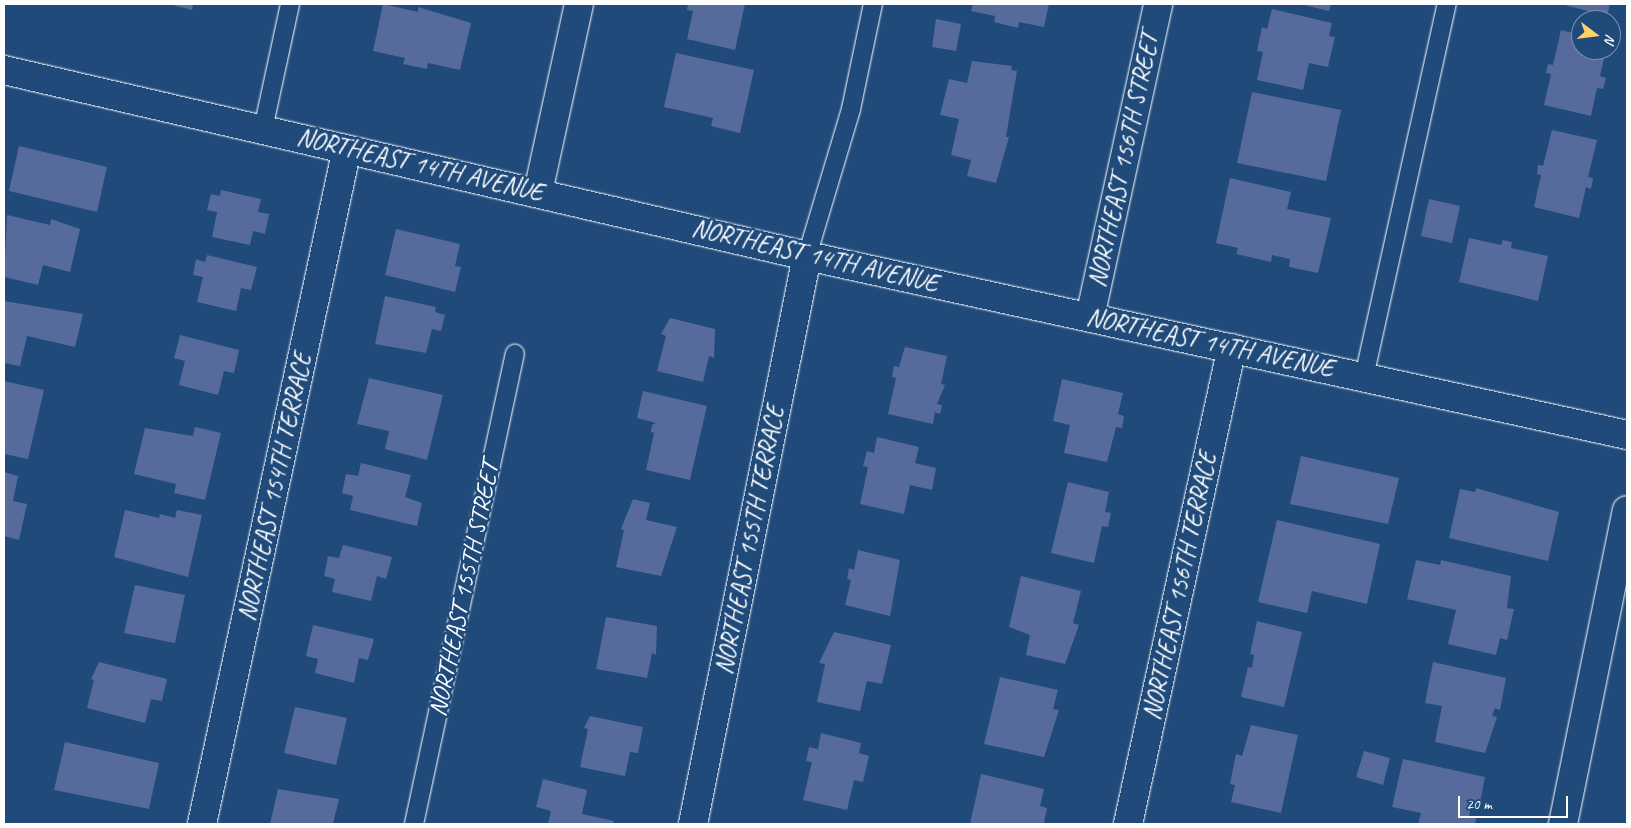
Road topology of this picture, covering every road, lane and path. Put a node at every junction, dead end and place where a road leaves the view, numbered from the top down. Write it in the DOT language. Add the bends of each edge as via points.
graph roads {
  1 [pos="290,4"];
  2 [pos="579,4"];
  3 [pos="873,4"];
  4 [pos="1158,4"];
  5 [pos="1447,4"];
  6 [pos="4,70"];
  7 [pos="263,129"];
  8 [pos="347,149"];
  9 [pos="538,192"];
  10 [pos="807,256"];
  11 [pos="1090,317"];
  12 [pos="1232,348"];
  13 [pos="515,354"];
  14 [pos="1364,376"];
  15 [pos="1627,436"];
  16 [pos="1627,510"];
  17 [pos="202,824"];
  18 [pos="414,824"];
  19 [pos="693,824"];
  20 [pos="1128,824"];
  21 [pos="1563,824"];
  1 -- 7 [label="lane"];
  2 -- 9 [label="street"];
  3 -- 10 [label="lane" via="851,108"];
  4 -- 11 [label="street, NORTHEAST 156TH STREET"];
  5 -- 14 [label="lane"];
  6 -- 7 [label="street, NORTHEAST 14TH AVENUE"];
  7 -- 8 [label="street, NORTHEAST 14TH AVENUE"];
  8 -- 9 [label="street, NORTHEAST 14TH AVENUE"];
  8 -- 17 [label="street, NORTHEAST 154TH TERRACE"];
  9 -- 10 [label="street, NORTHEAST 14TH AVENUE"];
  10 -- 11 [label="street, NORTHEAST 14TH AVENUE"];
  10 -- 19 [label="street, NORTHEAST 155TH TERRACE"];
  11 -- 12 [label="street, NORTHEAST 14TH AVENUE"];
  12 -- 14 [label="street, NORTHEAST 14TH AVENUE"];
  12 -- 20 [label="street, NORTHEAST 156TH TERRACE"];
  13 -- 18 [label="lane, NORTHEAST 155TH STREET"];
  14 -- 15 [label="street, NORTHEAST 14TH AVENUE"];
  16 -- 21 [label="street"];
}
